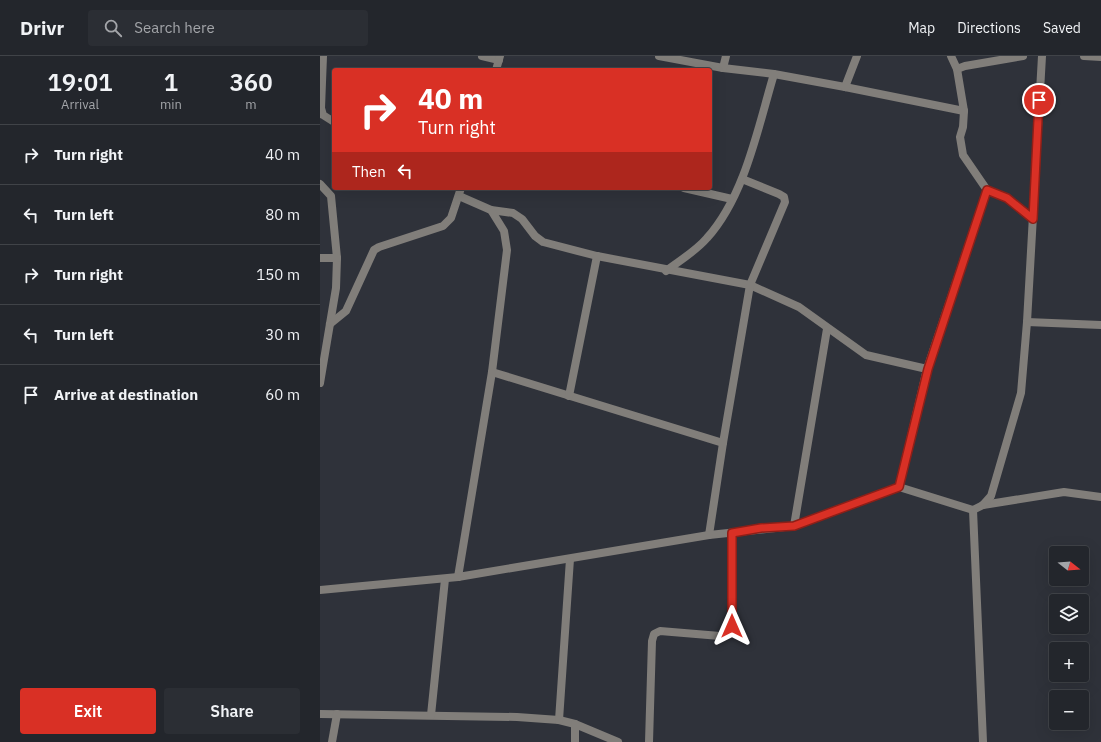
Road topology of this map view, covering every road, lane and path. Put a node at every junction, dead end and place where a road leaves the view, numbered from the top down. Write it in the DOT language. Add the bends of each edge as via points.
graph roads {
  1 [pos="323,56"];
  2 [pos="482,56"];
  3 [pos="659,56"];
  4 [pos="726,56"];
  5 [pos="857,56"];
  6 [pos="951,56"];
  7 [pos="967,56"];
  8 [pos="1023,56"];
  9 [pos="1042,56"];
  10 [pos="1084,56"];
  11 [pos="1101,57"];
  12 [pos="500,58"];
  13 [pos="961,67"];
  14 [pos="497,68"];
  15 [pos="723,68"];
  16 [pos="774,74"];
  17 [pos="845,87"];
  18 [pos="964,111"];
  19 [pos="332,121"];
  20 [pos="742,179"];
  21 [pos="320,184"];
  22 [pos="693,190"];
  23 [pos="987,190"];
  24 [pos="460,192"];
  25 [pos="732,199"];
  26 [pos="491,210"];
  27 [pos="1033,219"];
  28 [pos="597,256"];
  29 [pos="320,258"];
  30 [pos="337,258"];
  31 [pos="666,271"];
  32 [pos="750,286"];
  33 [pos="1027,322"];
  34 [pos="330,324"];
  35 [pos="1101,325"];
  36 [pos="827,329"];
  37 [pos="928,369"];
  38 [pos="492,372"];
  39 [pos="320,383"];
  40 [pos="569,396"];
  41 [pos="723,443"];
  42 [pos="899,487"];
  43 [pos="1101,497"];
  44 [pos="983,505"];
  45 [pos="973,510"];
  46 [pos="794,526"];
  47 [pos="732,533"];
  48 [pos="710,535"];
  49 [pos="570,559"];
  50 [pos="458,577"];
  51 [pos="444,579"];
  52 [pos="320,590"];
  53 [pos="320,714"];
  54 [pos="337,714"];
  55 [pos="431,715"];
  56 [pos="559,720"];
  57 [pos="575,724"];
  58 [pos="332,742"];
  59 [pos="575,742"];
  60 [pos="618,742"];
  61 [pos="648,742"];
  62 [pos="982,742"];
  1 -- 19 [label="street" via="321,108 323,115"];
  2 -- 12 [label="street"];
  3 -- 15 [label="street"];
  4 -- 15 [label="street"];
  5 -- 17 [label="street"];
  6 -- 13 [label="street"];
  7 -- 13 [label="street"];
  8 -- 13 [label="street"];
  9 -- 27 [label="street"];
  10 -- 11 [label="street"];
  12 -- 14 [label="street"];
  13 -- 18 [label="street"];
  15 -- 16 [label="street"];
  16 -- 17 [label="street"];
  16 -- 20 [label="street"];
  17 -- 18 [label="street"];
  18 -- 23 [label="street" via="960,137 963,155"];
  20 -- 25 [label="street"];
  20 -- 32 [label="street" via="779,194 784,197 785,202"];
  21 -- 30 [label="street" via="331,196"];
  22 -- 25 [label="street"];
  23 -- 27 [label="street" via="1007,198"];
  23 -- 37 [label="street"];
  24 -- 26 [label="street"];
  24 -- 34 [label="street" via="451,218 443,226 374,250 346,311"];
  25 -- 31 [label="street" via="706,239"];
  26 -- 28 [label="street" via="513,213 522,218 535,236 543,242"];
  26 -- 38 [label="street" via="504,231 507,250"];
  27 -- 33 [label="street"];
  28 -- 31 [label="street"];
  28 -- 40 [label="street"];
  29 -- 30 [label="street"];
  30 -- 34 [label="street" via="336,288"];
  31 -- 32 [label="street"];
  32 -- 36 [label="street" via="799,307"];
  32 -- 41 [label="street"];
  33 -- 35 [label="street"];
  33 -- 44 [label="street" via="1021,393 990,496"];
  34 -- 39 [label="street"];
  36 -- 37 [label="street" via="866,355"];
  36 -- 46 [label="street"];
  37 -- 42 [label="street"];
  38 -- 40 [label="street"];
  38 -- 50 [label="street"];
  40 -- 41 [label="street"];
  41 -- 48 [label="street"];
  42 -- 45 [label="street"];
  42 -- 46 [label="street"];
  43 -- 44 [label="street" via="1064,492"];
  44 -- 45 [label="street"];
  45 -- 62 [label="street"];
  46 -- 47 [label="street"];
  47 -- 48 [label="street"];
  47 -- 61 [label="street" via="732,626 728,633 720,636 660,631 654,634"];
  48 -- 49 [label="street"];
  49 -- 50 [label="street"];
  49 -- 56 [label="street"];
  50 -- 51 [label="street"];
  51 -- 52 [label="street"];
  51 -- 55 [label="street"];
  53 -- 54 [label="street"];
  54 -- 55 [label="street"];
  54 -- 58 [label="street"];
  55 -- 56 [label="street"];
  56 -- 57 [label="street"];
  57 -- 59 [label="street"];
  57 -- 60 [label="street"];
}
